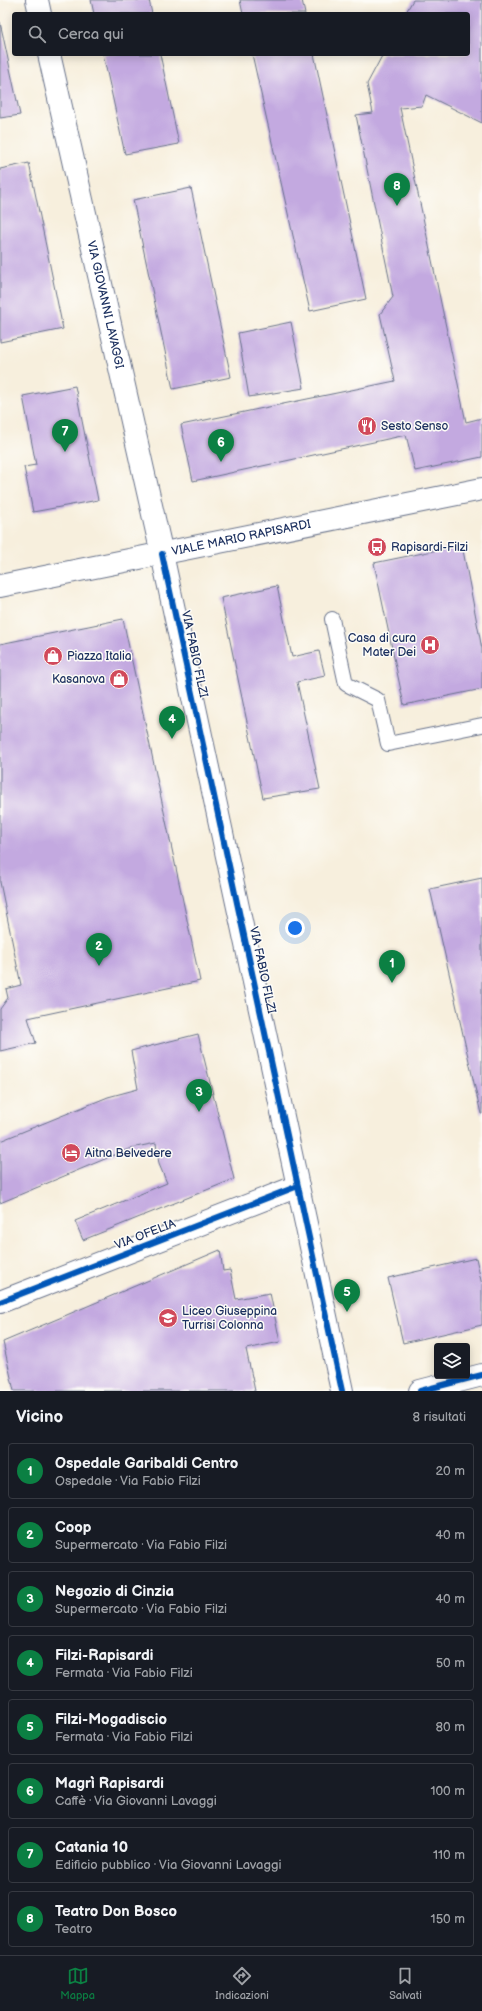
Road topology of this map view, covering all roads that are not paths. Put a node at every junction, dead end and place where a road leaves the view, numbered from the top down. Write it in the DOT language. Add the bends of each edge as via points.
graph roads {
  1 [pos="37,0"];
  2 [pos="40,12"];
  3 [pos="49,56"];
  4 [pos="482,489"];
  5 [pos="162,554"];
  6 [pos="0,586"];
  7 [pos="332,619"];
  8 [pos="482,725"];
  9 [pos="298,1186"];
  10 [pos="0,1302"];
  11 [pos="482,1375"];
  12 [pos="342,1391"];
  13 [pos="420,1391"];
  1 -- 2 [label="street"];
  3 -- 5 [label="street, VIA GIOVANNI LAVAGGI"];
  4 -- 5 [label="street, VIALE MARIO RAPISARDI"];
  5 -- 6 [label="street, VIALE MARIO RAPISARDI"];
  5 -- 9 [label="street, VIA FABIO FILZI"];
  7 -- 8 [label="lane" via="346,684 378,700 388,744"];
  9 -- 10 [label="street, VIA OFELIA"];
  9 -- 12 [label="street, VIA FABIO FILZI"];
  11 -- 13 [label="street"];
}
